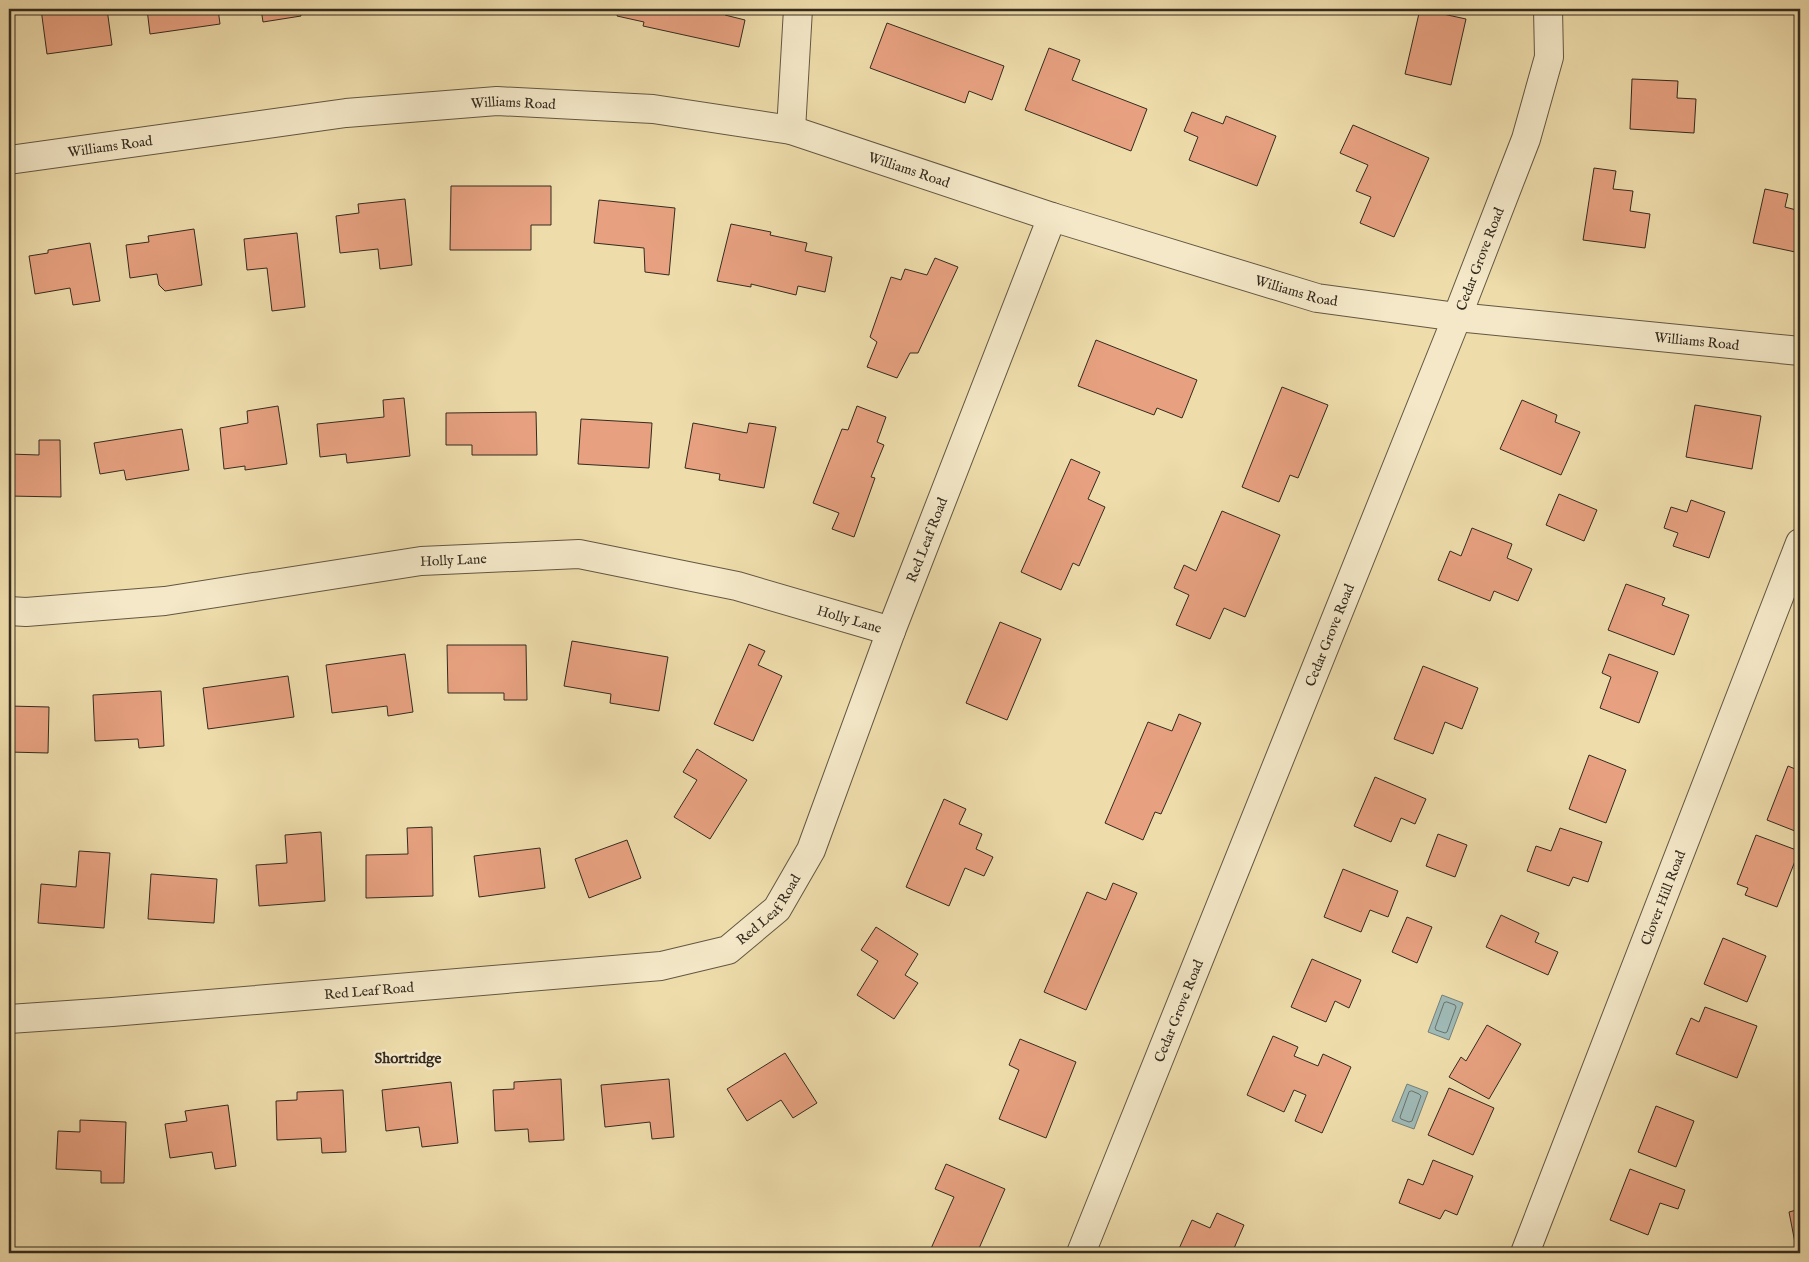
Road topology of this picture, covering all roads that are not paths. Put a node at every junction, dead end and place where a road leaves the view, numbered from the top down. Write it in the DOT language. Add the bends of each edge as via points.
graph roads {
  1 [pos="798,9"];
  2 [pos="1548,9"];
  3 [pos="791,130"];
  4 [pos="9,160"];
  5 [pos="1052,217"];
  6 [pos="1457,317"];
  7 [pos="1800,352"];
  8 [pos="1800,542"];
  9 [pos="9,611"];
  10 [pos="891,631"];
  11 [pos="9,1019"];
  12 [pos="1081,1253"];
  13 [pos="1525,1253"];
  1 -- 3 [label="street"];
  2 -- 6 [label="street, Cedar Grove Road" via="1549,57 1526,140"];
  3 -- 4 [label="street, Williams Road" via="653,109 497,101 346,113"];
  3 -- 5 [label="street, Williams Road"];
  5 -- 6 [label="street, Williams Road" via="1317,298"];
  5 -- 10 [label="street, Red Leaf Road"];
  6 -- 7 [label="street, Williams Road"];
  6 -- 12 [label="street, Cedar Grove Road"];
  8 -- 13 [label="street, Clover Hill Road"];
  9 -- 10 [label="street, Holly Lane" via="165,601 421,561 579,554 737,586"];
  10 -- 11 [label="street, Red Leaf Road" via="811,850 777,909 728,950 661,966"];
}
